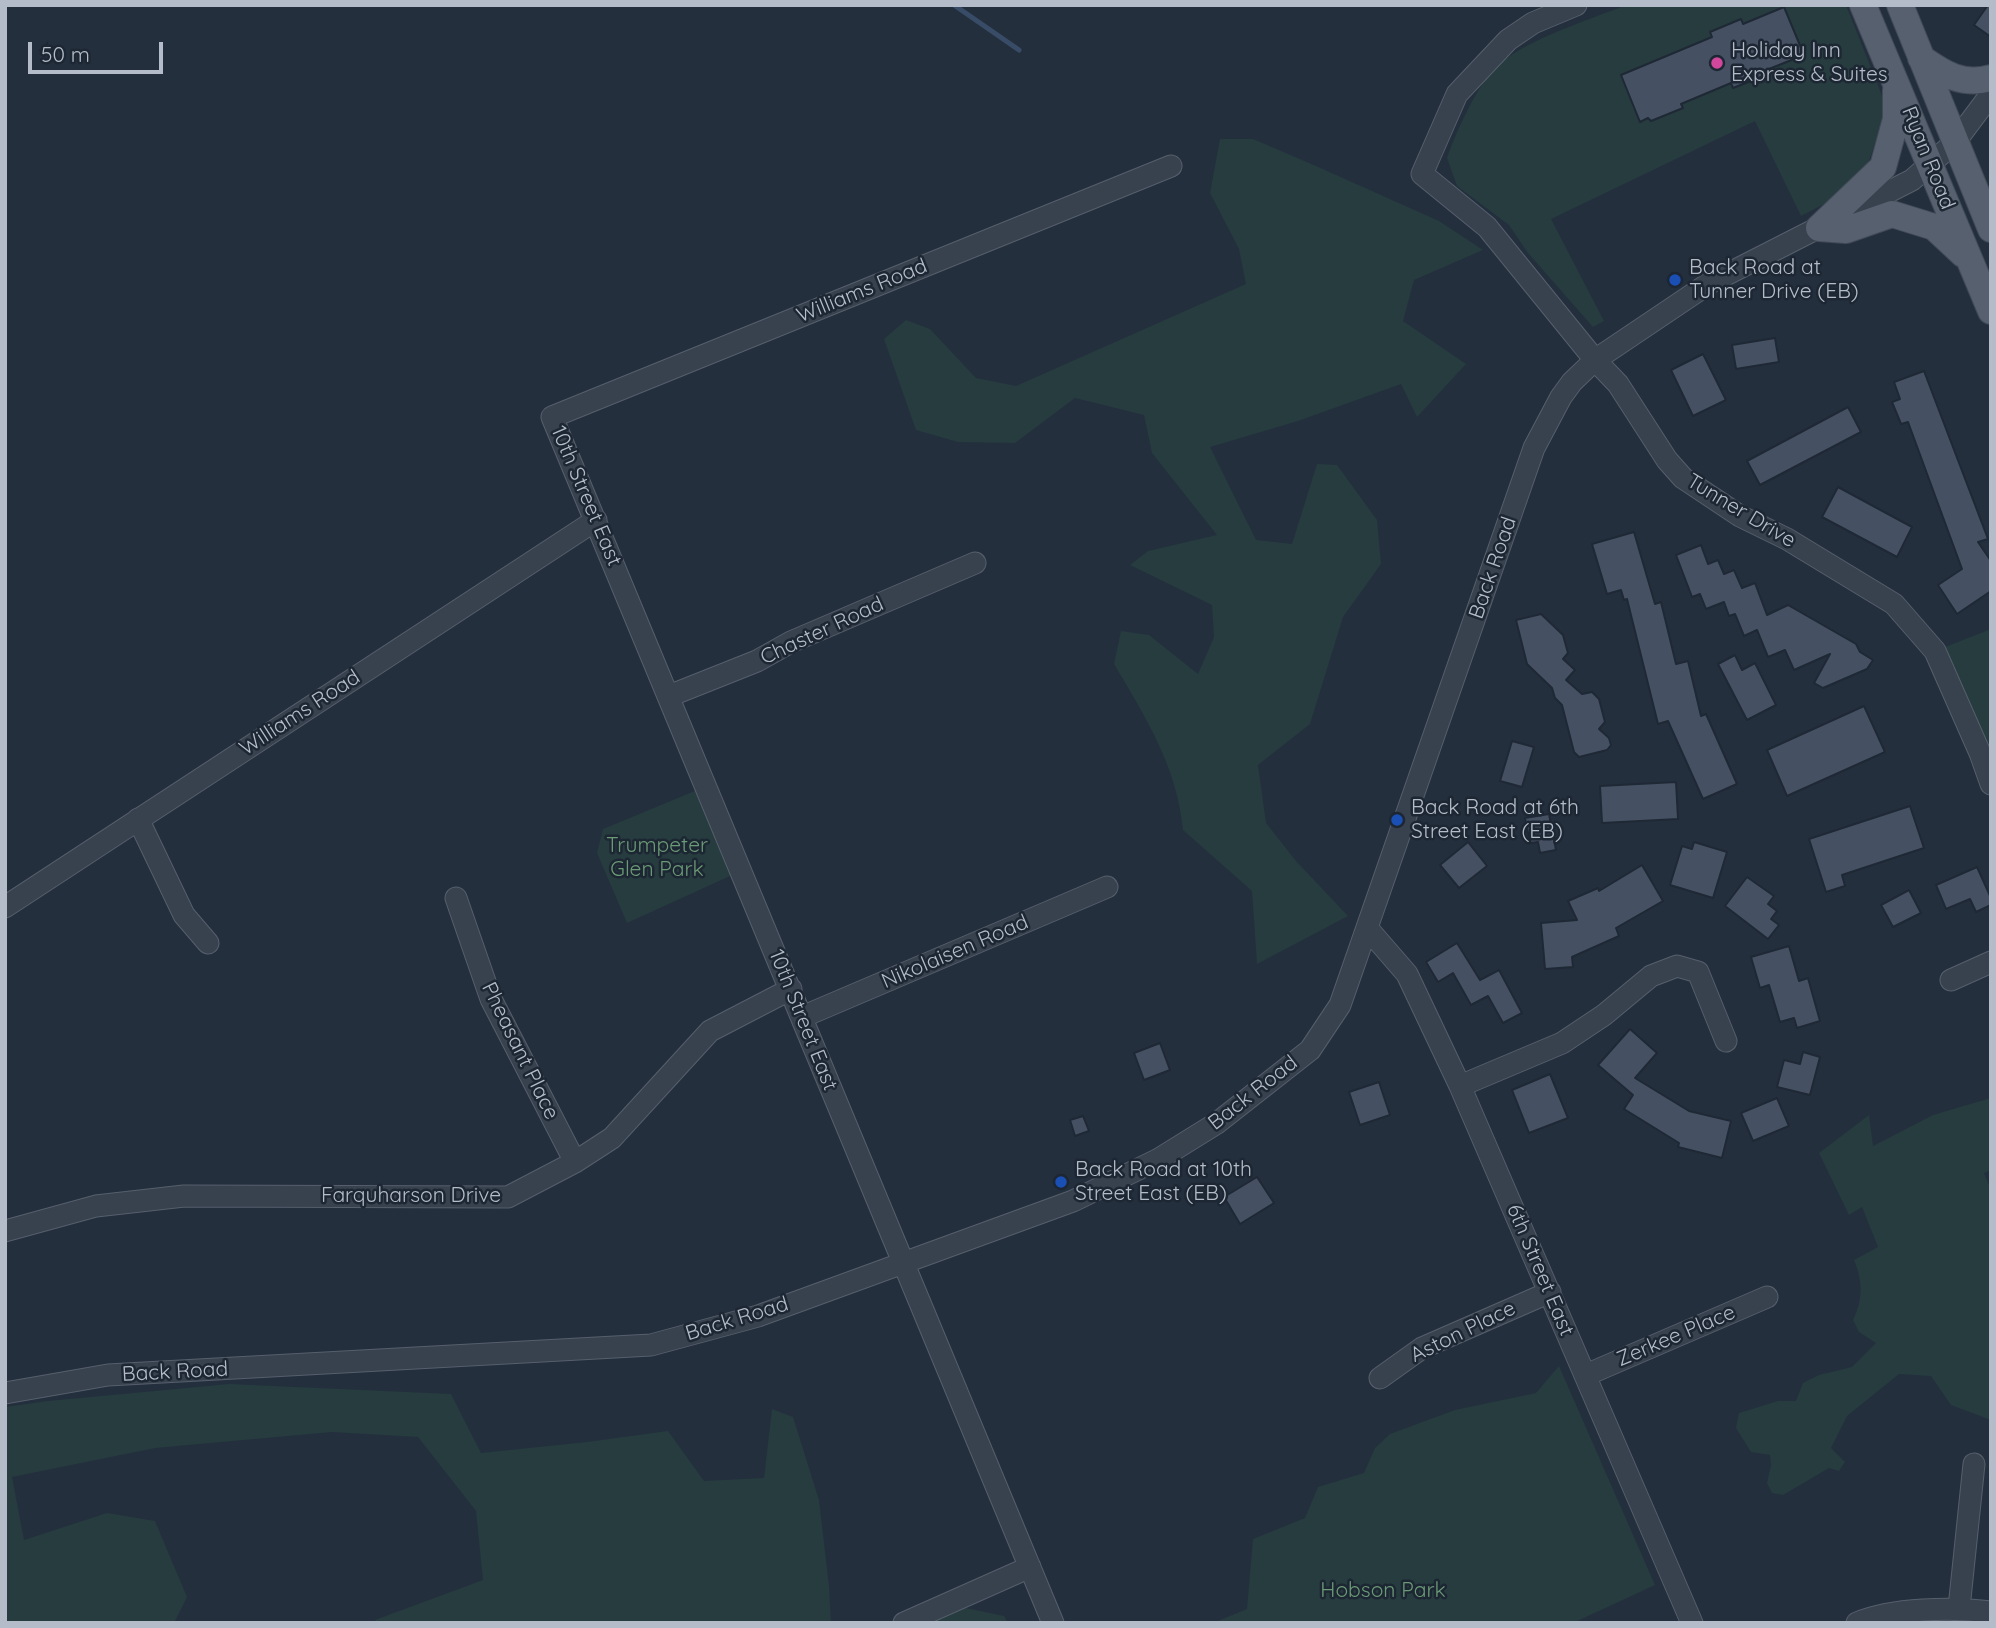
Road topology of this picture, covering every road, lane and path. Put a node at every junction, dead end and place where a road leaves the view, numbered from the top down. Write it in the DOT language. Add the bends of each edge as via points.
graph roads {
  1 [pos="1576,5"];
  2 [pos="1863,5"];
  3 [pos="1900,5"];
  4 [pos="1921,58"];
  5 [pos="1991,78"];
  6 [pos="1896,81"];
  7 [pos="1991,94"];
  8 [pos="1955,142"];
  9 [pos="1930,163"];
  10 [pos="1171,166"];
  11 [pos="1819,228"];
  12 [pos="1991,229"];
  13 [pos="1970,259"];
  14 [pos="1991,311"];
  15 [pos="1595,360"];
  16 [pos="552,417"];
  17 [pos="596,520"];
  18 [pos="975,563"];
  19 [pos="669,696"];
  20 [pos="1991,785"];
  21 [pos="138,818"];
  22 [pos="1107,887"];
  23 [pos="456,898"];
  24 [pos="5,907"];
  25 [pos="1368,929"];
  26 [pos="208,943"];
  27 [pos="1991,962"];
  28 [pos="1951,979"];
  29 [pos="790,989"];
  30 [pos="802,1017"];
  31 [pos="1726,1041"];
  32 [pos="1460,1086"];
  33 [pos="575,1162"];
  34 [pos="5,1231"];
  35 [pos="903,1263"];
  36 [pos="1550,1292"];
  37 [pos="1767,1297"];
  38 [pos="1586,1375"];
  39 [pos="1380,1378"];
  40 [pos="5,1393"];
  41 [pos="1974,1464"];
  42 [pos="1030,1567"];
  43 [pos="1959,1608"];
  44 [pos="1991,1612"];
  45 [pos="904,1623"];
  46 [pos="1053,1623"];
  47 [pos="1692,1623"];
  48 [pos="1857,1623"];
  1 -- 15 [label="street, Tunner Drive" via="1533,23 1508,40 1457,94 1422,174 1487,227"];
  2 -- 6 [label="main road, Ryan Road"];
  3 -- 4 [label="main road, Ryan Road"];
  4 -- 5 [label="main road" via="1959,81"];
  4 -- 8 [label="main road, Ryan Road"];
  6 -- 9 [label="main road, Ryan Road"];
  6 -- 11 [label="main road" via="1896,119 1884,167"];
  7 -- 8 [label="street, Back Road"];
  8 -- 9 [label="street, Back Road"];
  8 -- 12 [label="main road, Ryan Road"];
  9 -- 11 [label="street, Back Road" via="1912,180"];
  9 -- 13 [label="main road, Ryan Road"];
  10 -- 16 [label="street, Williams Road"];
  11 -- 13 [label="main road" via="1846,230 1892,214 1934,227"];
  11 -- 15 [label="street, Back Road" via="1708,284"];
  13 -- 14 [label="main road, Ryan Road"];
  15 -- 20 [label="street, Tunner Drive" via="1618,384 1683,478 1894,604 1935,651"];
  15 -- 25 [label="street, Back Road" via="1561,397 1534,448"];
  16 -- 17 [label="street, 10th Street East"];
  17 -- 19 [label="street, 10th Street East"];
  17 -- 21 [label="street, Williams Road"];
  18 -- 19 [label="street, Chaster Road"];
  19 -- 29 [label="street, 10th Street East"];
  21 -- 24 [label="street, Williams Road"];
  21 -- 26 [label="street" via="184,915"];
  22 -- 30 [label="street, Nikolaisen Road"];
  23 -- 33 [label="street, Pheasant Place" via="491,999"];
  25 -- 32 [label="street, 6th Street East" via="1407,974"];
  25 -- 35 [label="street, Back Road" via="1340,1005 1310,1049 1217,1123 1158,1159 1073,1201"];
  27 -- 28 [label="street"];
  29 -- 30 [label="street, 10th Street East"];
  29 -- 33 [label="street, Farquharson Drive" via="710,1031 612,1138"];
  30 -- 35 [label="street, 10th Street East"];
  31 -- 32 [label="street" via="1698,972 1677,966 1651,976 1562,1043"];
  32 -- 36 [label="street, 6th Street East"];
  33 -- 34 [label="street, Farquharson Drive" via="508,1197 184,1196 96,1206"];
  35 -- 40 [label="street, Back Road" via="758,1316 651,1345 108,1375"];
  35 -- 42 [label="street, 10th Street East"];
  36 -- 38 [label="street, 6th Street East"];
  36 -- 39 [label="street, Aston Place" via="1422,1348"];
  37 -- 38 [label="street, Zerkee Place"];
  38 -- 47 [label="street, 6th Street East"];
  41 -- 43 [label="street"];
  42 -- 45 [label="street"];
  42 -- 46 [label="street, 10th Street East"];
  43 -- 44 [label="street"];
  43 -- 48 [label="street" via="1873,1616"];
}
